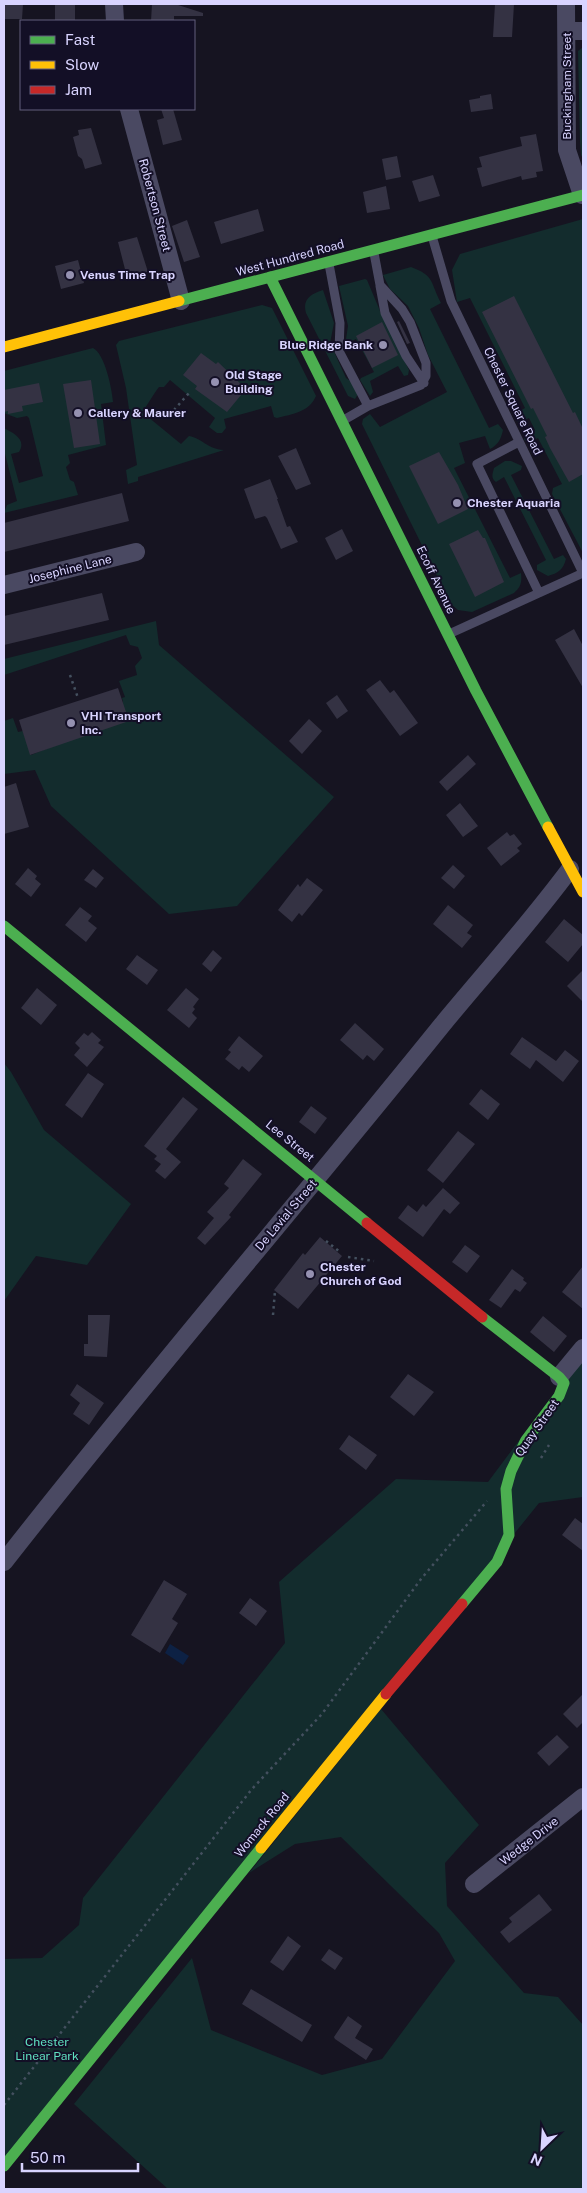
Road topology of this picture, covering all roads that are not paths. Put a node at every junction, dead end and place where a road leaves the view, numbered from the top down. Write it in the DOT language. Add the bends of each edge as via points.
graph roads {
  1 [pos="114,4"];
  2 [pos="566,4"];
  3 [pos="115,20"];
  4 [pos="575,31"];
  5 [pos="129,110"];
  6 [pos="583,195"];
  7 [pos="431,235"];
  8 [pos="373,250"];
  9 [pos="329,262"];
  10 [pos="270,277"];
  11 [pos="380,285"];
  12 [pos="181,300"];
  13 [pos="4,347"];
  14 [pos="424,383"];
  15 [pos="368,406"];
  16 [pos="342,421"];
  17 [pos="519,442"];
  18 [pos="136,552"];
  19 [pos="583,573"];
  20 [pos="4,585"];
  21 [pos="539,593"];
  22 [pos="448,635"];
  23 [pos="570,869"];
  24 [pos="583,892"];
  25 [pos="4,926"];
  26 [pos="316,1180"];
  27 [pos="583,1348"];
  28 [pos="559,1377"];
  29 [pos="506,1489"];
  30 [pos="4,1562"];
  31 [pos="583,1797"];
  32 [pos="474,1884"];
  33 [pos="4,2166"];
  1 -- 3 [label="street"];
  2 -- 4 [label="street, Buckingham Street"];
  4 -- 6 [label="street, Buckingham Street" via="567,150"];
  5 -- 12 [label="street, Robertson Street"];
  6 -- 7 [label="street, West Hundred Road"];
  7 -- 8 [label="street, West Hundred Road"];
  7 -- 17 [label="lane, Chester Square Road" via="451,302"];
  8 -- 9 [label="street, West Hundred Road"];
  8 -- 11 [label="lane"];
  9 -- 10 [label="street, West Hundred Road"];
  9 -- 15 [label="lane" via="340,323 339,351"];
  10 -- 12 [label="street, West Hundred Road"];
  10 -- 16 [label="street, Ecoff Avenue"];
  11 -- 14 [label="lane" via="385,313 406,356"];
  11 -- 14 [label="lane" via="410,322 426,363"];
  12 -- 13 [label="street, West Hundred Road"];
  14 -- 15 [label="lane"];
  15 -- 16 [label="lane"];
  16 -- 22 [label="street, Ecoff Avenue"];
  17 -- 19 [label="lane, Chester Square Road"];
  17 -- 21 [label="lane" via="477,464"];
  18 -- 20 [label="street, Josephine Lane"];
  19 -- 21 [label="lane"];
  21 -- 22 [label="lane"];
  22 -- 23 [label="street, Ecoff Avenue"];
  23 -- 24 [label="street, Ecoff Avenue"];
  23 -- 26 [label="street, De Lavial Street" via="538,913"];
  25 -- 26 [label="street, Lee Street"];
  26 -- 28 [label="street, Lee Street"];
  26 -- 30 [label="street, De Lavial Street" via="156,1371"];
  27 -- 28 [label="street"];
  28 -- 29 [label="street, Quay Street" via="564,1383 563,1390 518,1455"];
  29 -- 33 [label="street, Womack Road" via="508,1535 497,1562"];
  31 -- 32 [label="street, Wedge Drive"];
}
